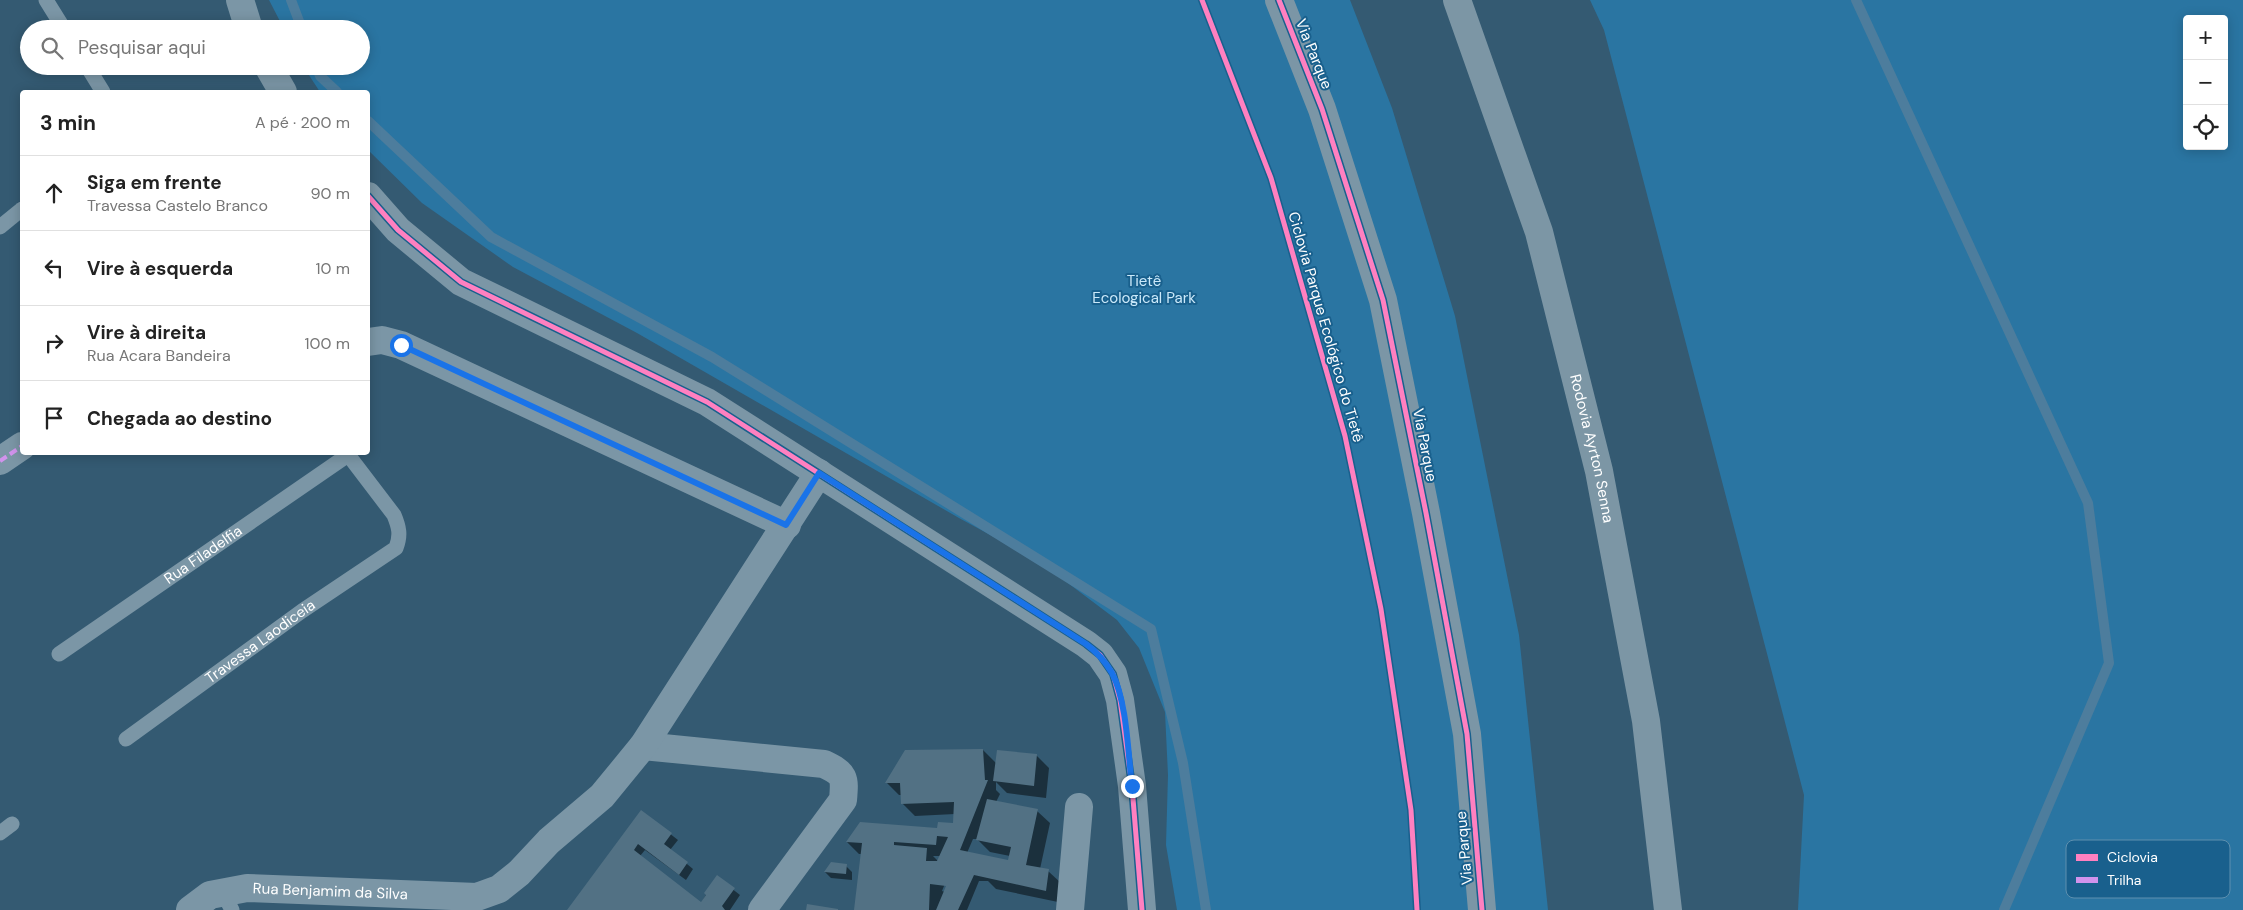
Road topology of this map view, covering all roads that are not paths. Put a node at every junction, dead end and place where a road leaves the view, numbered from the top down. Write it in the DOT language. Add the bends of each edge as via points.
graph roads {
  1 [pos="46,0"];
  2 [pos="240,0"];
  3 [pos="1279,0"];
  4 [pos="1457,0"];
  5 [pos="58,20"];
  6 [pos="246,20"];
  7 [pos="93,75"];
  8 [pos="273,75"];
  9 [pos="102,90"];
  10 [pos="282,90"];
  11 [pos="370,198"];
  12 [pos="20,211"];
  13 [pos="0,227"];
  14 [pos="370,342"];
  15 [pos="20,447"];
  16 [pos="346,455"];
  17 [pos="348,455"];
  18 [pos="0,461"];
  19 [pos="819,473"];
  20 [pos="786,525"];
  21 [pos="59,654"];
  22 [pos="126,739"];
  23 [pos="643,746"];
  24 [pos="1079,807"];
  25 [pos="227,900"];
  26 [pos="384,902"];
  27 [pos="190,910"];
  28 [pos="762,910"];
  29 [pos="1070,910"];
  30 [pos="1142,910"];
  31 [pos="1482,910"];
  32 [pos="1668,910"];
  1 -- 5 [label="lane"];
  2 -- 6 [label="street"];
  3 -- 31 [label="street, Via Parque" via="1322,109 1383,300 1467,734"];
  4 -- 32 [label="highway, Rodovia Ayrton Senna" via="1539,232 1599,471 1646,721"];
  7 -- 9 [label="lane"];
  8 -- 10 [label="street"];
  11 -- 19 [label="street" via="398,230 461,282 707,402"];
  12 -- 13 [label="lane"];
  14 -- 20 [label="street" via="382,340 401,345"];
  15 -- 18 [label="street"];
  16 -- 21 [label="lane, Rua Filadelfia"];
  17 -- 22 [label="lane, Travessa Laodiceia" via="394,515 400,539 396,548 302,611"];
  19 -- 20 [label="street"];
  19 -- 30 [label="street" via="1100,655 1112,674 1124,722"];
  20 -- 23 [label="street"];
  23 -- 26 [label="street, Rua Benjamim da Silva" via="602,796 499,889 477,897"];
  23 -- 28 [label="street" via="824,764 839,771 845,782 843,800"];
  24 -- 29 [label="street"];
  25 -- 26 [label="street, Rua Benjamim da Silva" via="247,888"];
  25 -- 27 [label="street, Rua Benjamim da Silva" via="210,895"];
}
